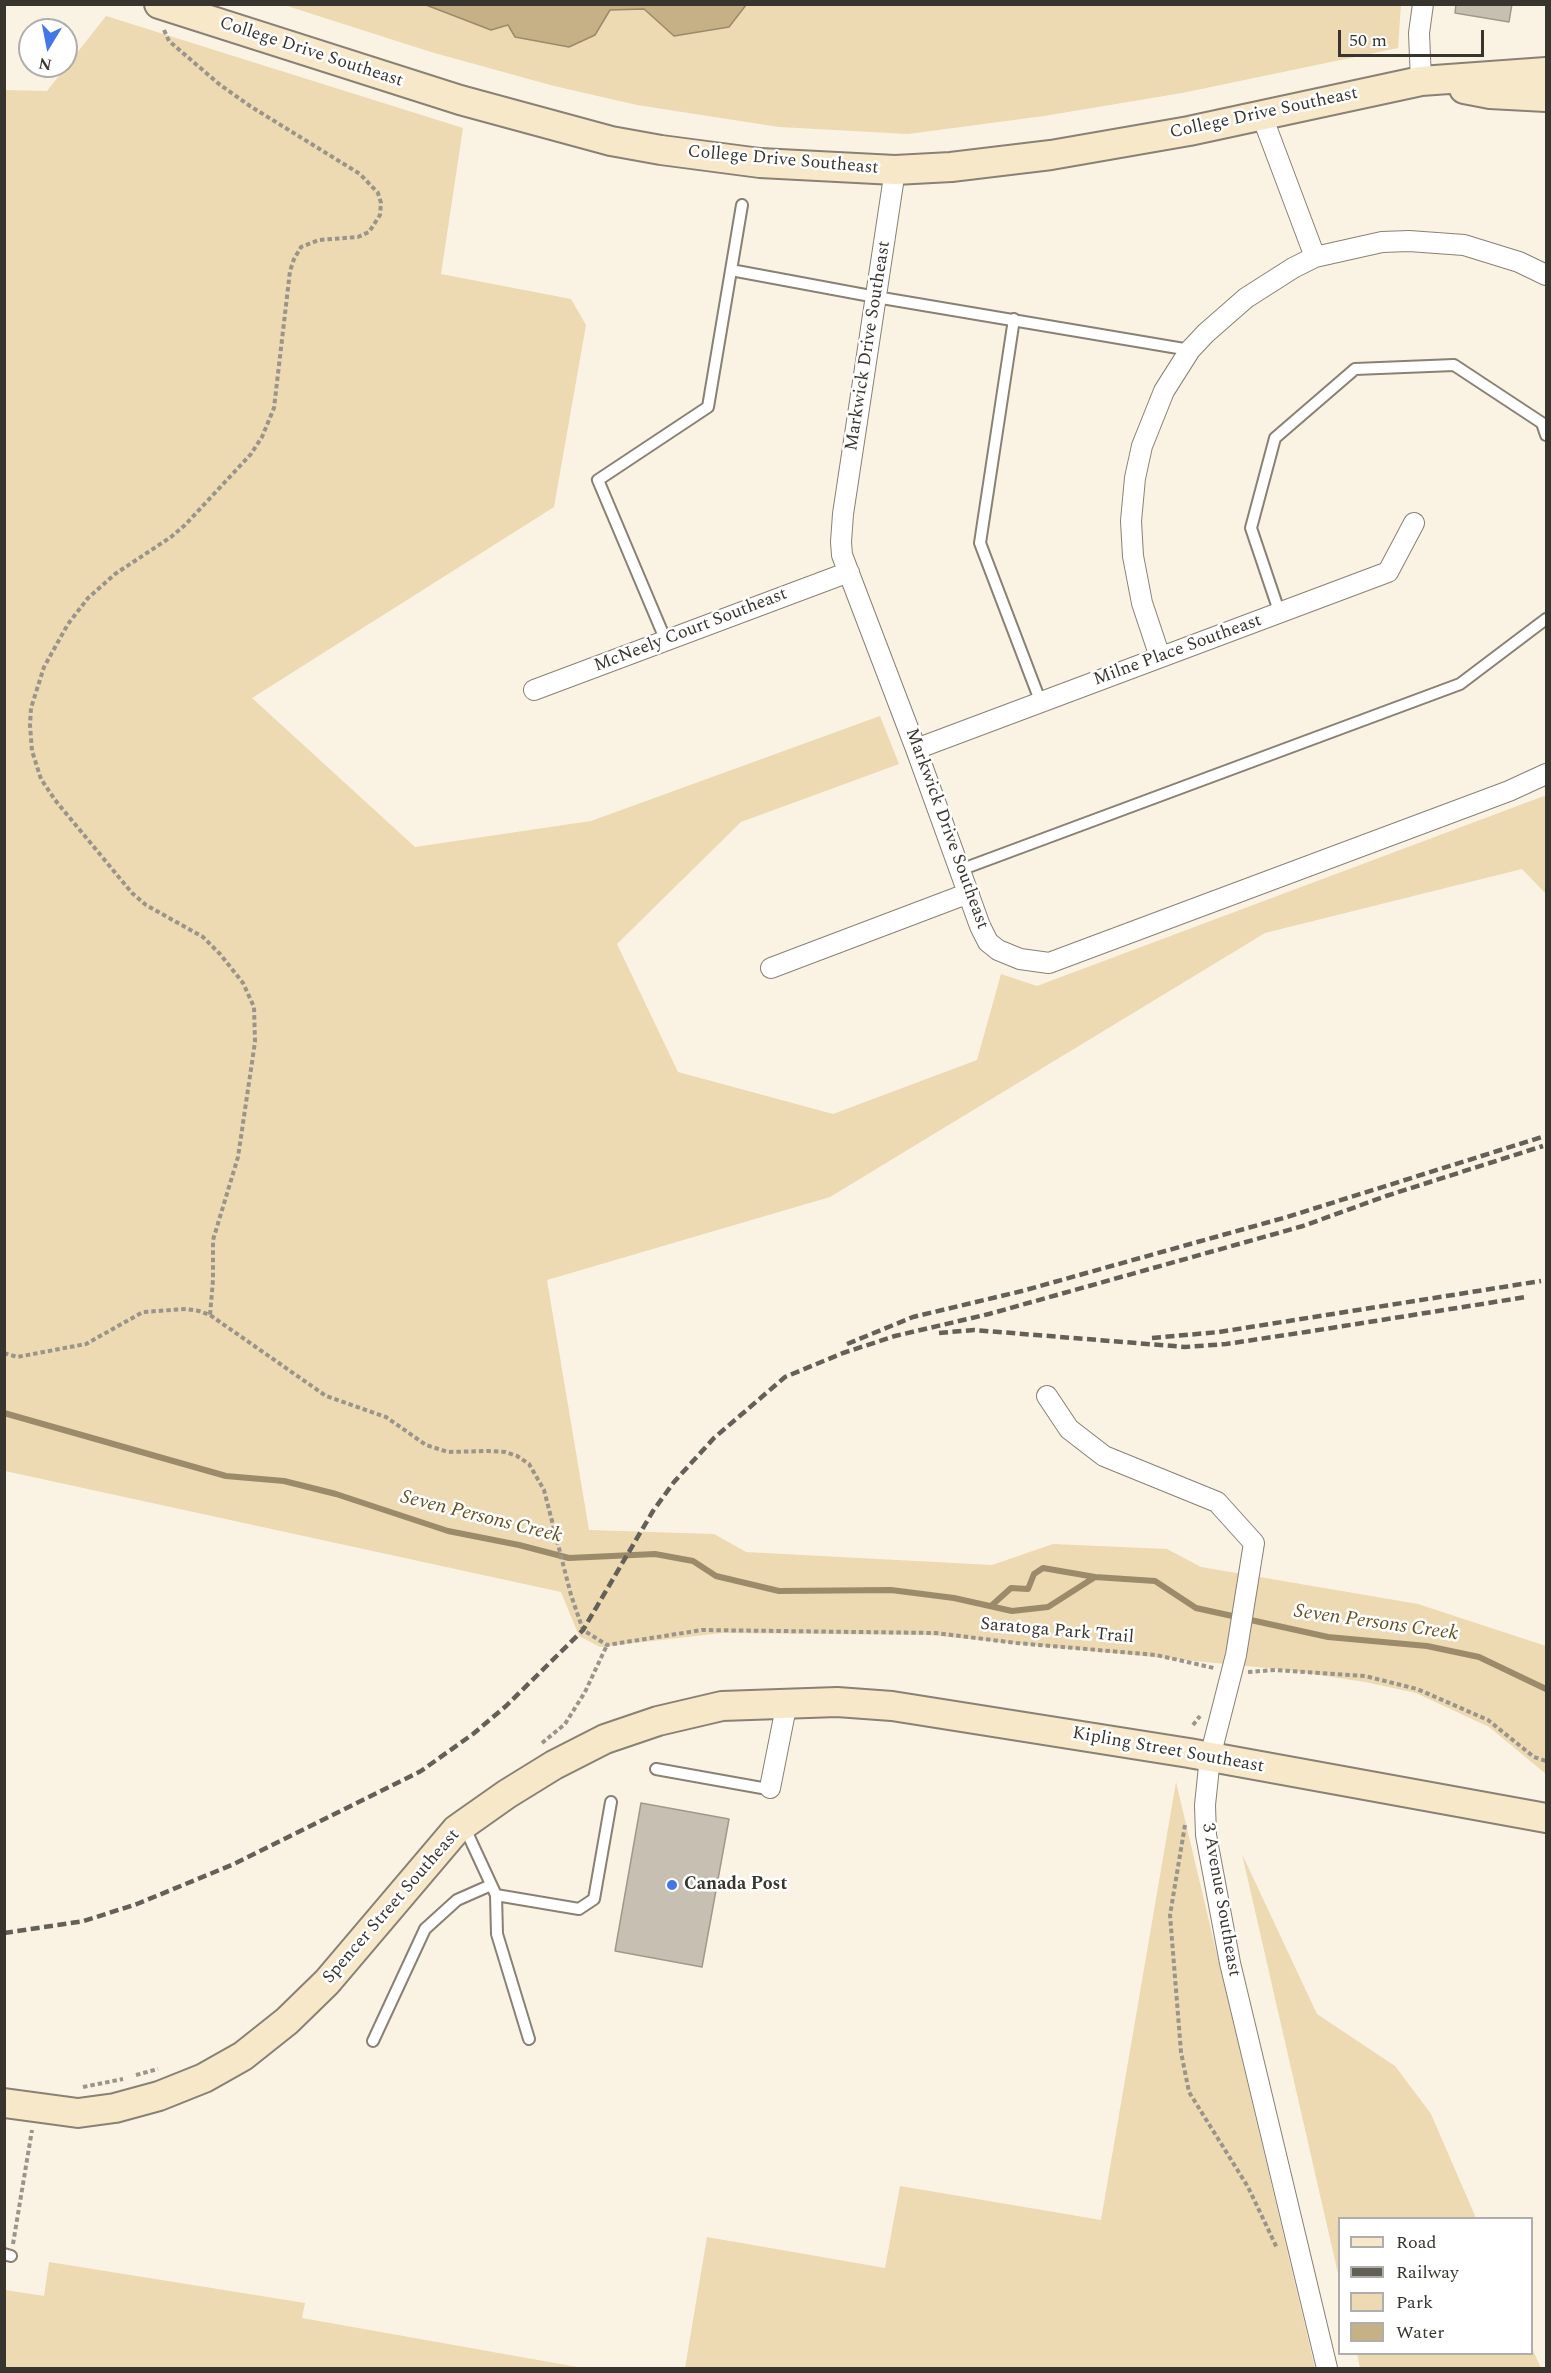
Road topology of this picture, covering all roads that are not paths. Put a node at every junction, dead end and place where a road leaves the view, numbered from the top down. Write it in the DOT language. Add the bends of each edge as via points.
graph roads {
  1 [pos="1423,4"];
  2 [pos="160,14"];
  3 [pos="1546,72"];
  4 [pos="1421,81"];
  5 [pos="1546,97"];
  6 [pos="1262,116"];
  7 [pos="896,170"];
  8 [pos="742,205"];
  9 [pos="1315,256"];
  10 [pos="731,270"];
  11 [pos="1546,275"];
  12 [pos="876,297"];
  13 [pos="1014,319"];
  14 [pos="1191,350"];
  15 [pos="1546,435"];
  16 [pos="1414,523"];
  17 [pos="849,572"];
  18 [pos="1280,614"];
  19 [pos="1546,618"];
  20 [pos="666,640"];
  21 [pos="1160,657"];
  22 [pos="534,690"];
  23 [pos="1041,703"];
  24 [pos="916,749"];
  25 [pos="1546,774"];
  26 [pos="960,870"];
  27 [pos="969,893"];
  28 [pos="771,968"];
  29 [pos="1047,1396"];
  30 [pos="787,1702"];
  31 [pos="1210,1757"];
  32 [pos="656,1769"];
  33 [pos="770,1788"];
  34 [pos="611,1802"];
  35 [pos="1546,1818"];
  36 [pos="463,1825"];
  37 [pos="493,1890"];
  38 [pos="529,2039"];
  39 [pos="373,2041"];
  40 [pos="4,2103"];
  41 [pos="1327,2368"];
  1 -- 4 [label="street" via="1419,33"];
  2 -- 7 [label="street, College Drive Southeast" via="610,141 750,162"];
  3 -- 4 [label="street, College Drive Southeast"];
  4 -- 5 [label="street, College Drive Southeast" via="1490,94"];
  4 -- 6 [label="street, College Drive Southeast"];
  6 -- 7 [label="street, College Drive Southeast" via="1051,155"];
  6 -- 9 [label="street"];
  7 -- 12 [label="street, Markwick Drive Southeast"];
  8 -- 10 [label="lane"];
  9 -- 11 [label="street" via="1382,242 1437,242 1491,253"];
  9 -- 14 [label="street" via="1246,298"];
  10 -- 12 [label="lane"];
  10 -- 20 [label="lane" via="708,406 598,480"];
  12 -- 13 [label="lane"];
  12 -- 17 [label="street, Markwick Drive Southeast" via="843,514 842,555"];
  13 -- 14 [label="lane"];
  13 -- 23 [label="lane" via="980,543"];
  14 -- 21 [label="street" via="1153,416 1142,446 1132,499 1133,556 1142,603"];
  15 -- 18 [label="lane" via="1542,423 1454,365 1355,369 1275,438 1251,528"];
  16 -- 18 [label="street, Milne Place Southeast" via="1388,572"];
  17 -- 20 [label="street, McNeely Court Southeast"];
  17 -- 24 [label="street, Markwick Drive Southeast"];
  18 -- 21 [label="street, Milne Place Southeast"];
  19 -- 26 [label="lane" via="1460,684"];
  20 -- 22 [label="street, McNeely Court Southeast"];
  21 -- 23 [label="street, Milne Place Southeast"];
  23 -- 24 [label="street, Milne Place Southeast"];
  24 -- 26 [label="street, Markwick Drive Southeast"];
  25 -- 27 [label="street, Markwick Drive Southeast" via="1049,963 1020,959 988,942"];
  26 -- 27 [label="street, Markwick Drive Southeast"];
  27 -- 28 [label="street"];
  29 -- 31 [label="street, 3 Avenue Southeast" via="1069,1429 1104,1456 1217,1502 1254,1544 1234,1664"];
  30 -- 31 [label="street, Kipling Street Southeast" via="892,1706"];
  30 -- 33 [label="street"];
  30 -- 36 [label="street, Spencer Street Southeast" via="722,1706 658,1721 606,1739 554,1765"];
  31 -- 35 [label="street, Kipling Street Southeast"];
  31 -- 41 [label="street, 3 Avenue Southeast" via="1206,1835 1230,1963"];
  32 -- 33 [label="lane"];
  34 -- 37 [label="lane" via="594,1899 579,1909"];
  36 -- 37 [label="lane"];
  36 -- 40 [label="street, Spencer Street Southeast" via="327,1982 243,2056 204,2078 115,2108 78,2113"];
  37 -- 38 [label="lane" via="497,1934"];
  37 -- 39 [label="lane" via="457,1900 425,1929"];
}
